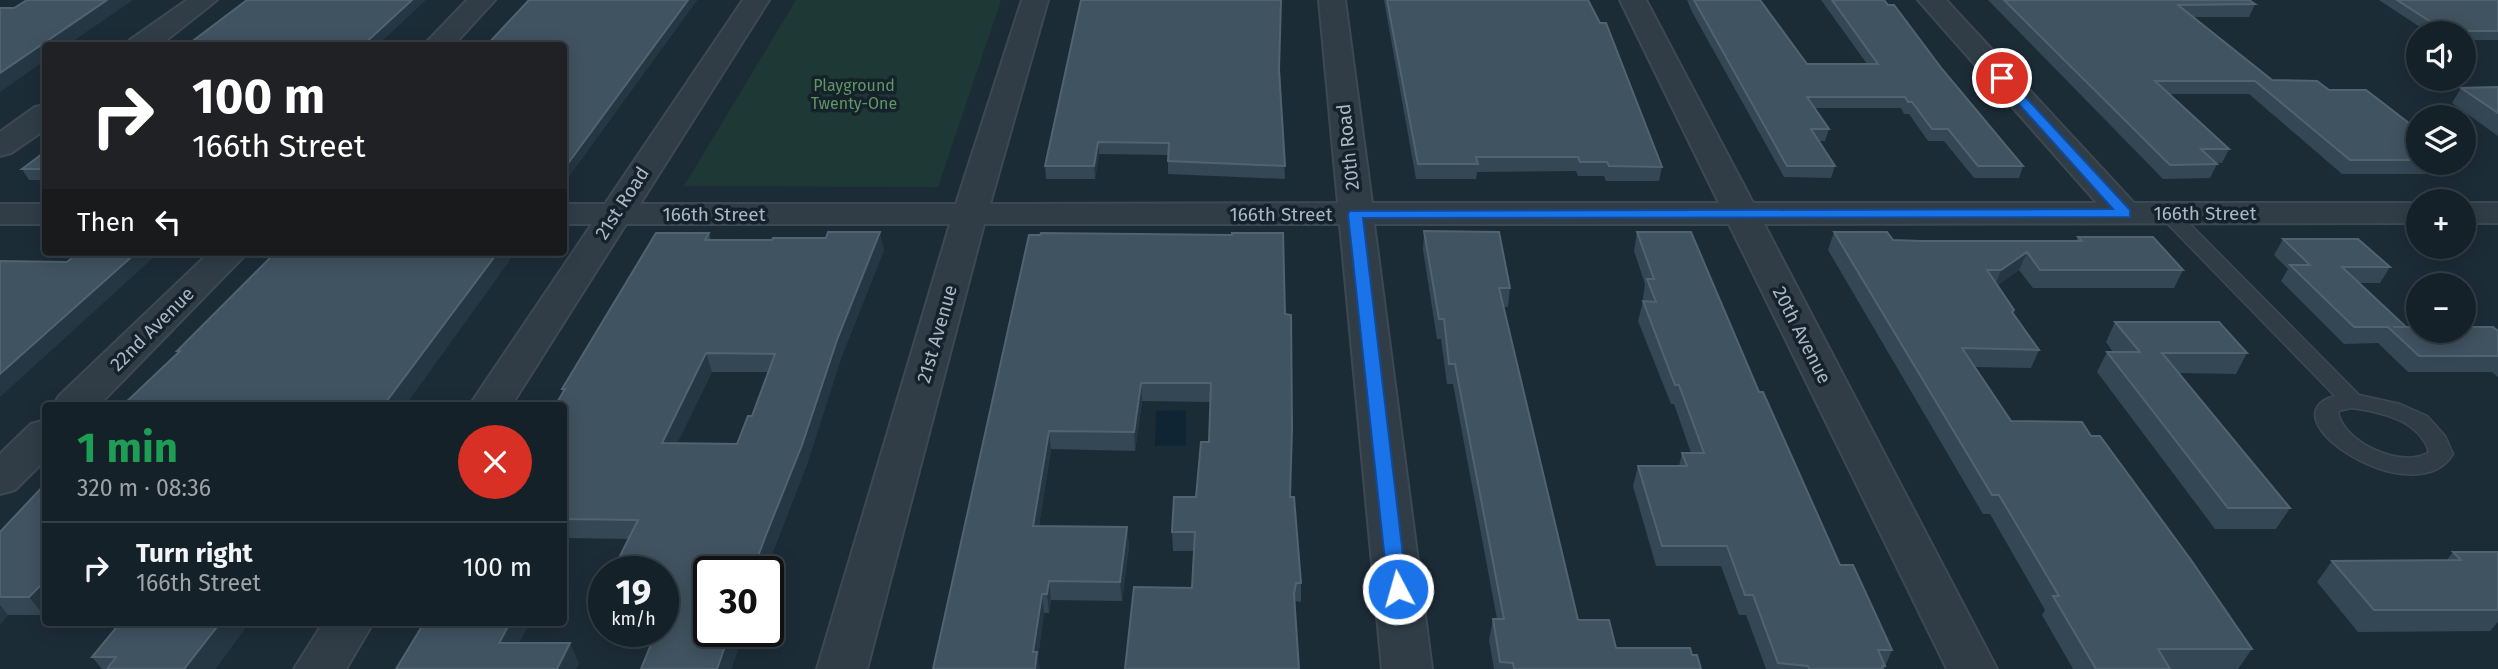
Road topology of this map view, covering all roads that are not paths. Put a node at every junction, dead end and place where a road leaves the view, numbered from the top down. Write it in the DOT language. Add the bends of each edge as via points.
graph roads {
  1 [pos="204,0"];
  2 [pos="482,0"];
  3 [pos="756,0"];
  4 [pos="1035,0"];
  5 [pos="1332,0"];
  6 [pos="1633,0"];
  7 [pos="1931,0"];
  8 [pos="146,42"];
  9 [pos="441,42"];
  10 [pos="42,117"];
  11 [pos="0,146"];
  12 [pos="2406,213"];
  13 [pos="2476,213"];
  14 [pos="2498,213"];
  15 [pos="0,214"];
  16 [pos="42,214"];
  17 [pos="567,214"];
  18 [pos="615,214"];
  19 [pos="1355,214"];
  20 [pos="1740,214"];
  21 [pos="2124,214"];
  22 [pos="2168,214"];
  23 [pos="970,215"];
  24 [pos="226,256"];
  25 [pos="2352,401"];
  26 [pos="78,402"];
  27 [pos="493,402"];
  28 [pos="42,438"];
  29 [pos="0,479"];
  30 [pos="347,626"];
  31 [pos="319,669"];
  32 [pos="842,669"];
  33 [pos="1407,669"];
  34 [pos="1972,669"];
  1 -- 8 [label="street"];
  2 -- 9 [label="street"];
  3 -- 18 [label="street, 21st Road"];
  4 -- 23 [label="street, 21st Avenue"];
  5 -- 19 [label="street, 20th Road"];
  6 -- 20 [label="street, 20th Avenue"];
  7 -- 21 [label="street"];
  10 -- 11 [label="street"];
  12 -- 22 [label="street, 166th Street"];
  13 -- 14 [label="street"];
  15 -- 16 [label="street"];
  17 -- 18 [label="street, 166th Street"];
  18 -- 23 [label="street, 166th Street"];
  18 -- 27 [label="street, 21st Road"];
  19 -- 20 [label="street, 166th Street"];
  19 -- 23 [label="street, 166th Street"];
  19 -- 33 [label="street, 20th Road"];
  20 -- 21 [label="street, 166th Street"];
  20 -- 34 [label="street, 20th Avenue"];
  21 -- 22 [label="street, 166th Street"];
  22 -- 25 [label="lane"];
  23 -- 32 [label="street, 21st Avenue"];
  24 -- 26 [label="street, 22nd Avenue"];
  28 -- 29 [label="street"];
  30 -- 31 [label="street"];
}
